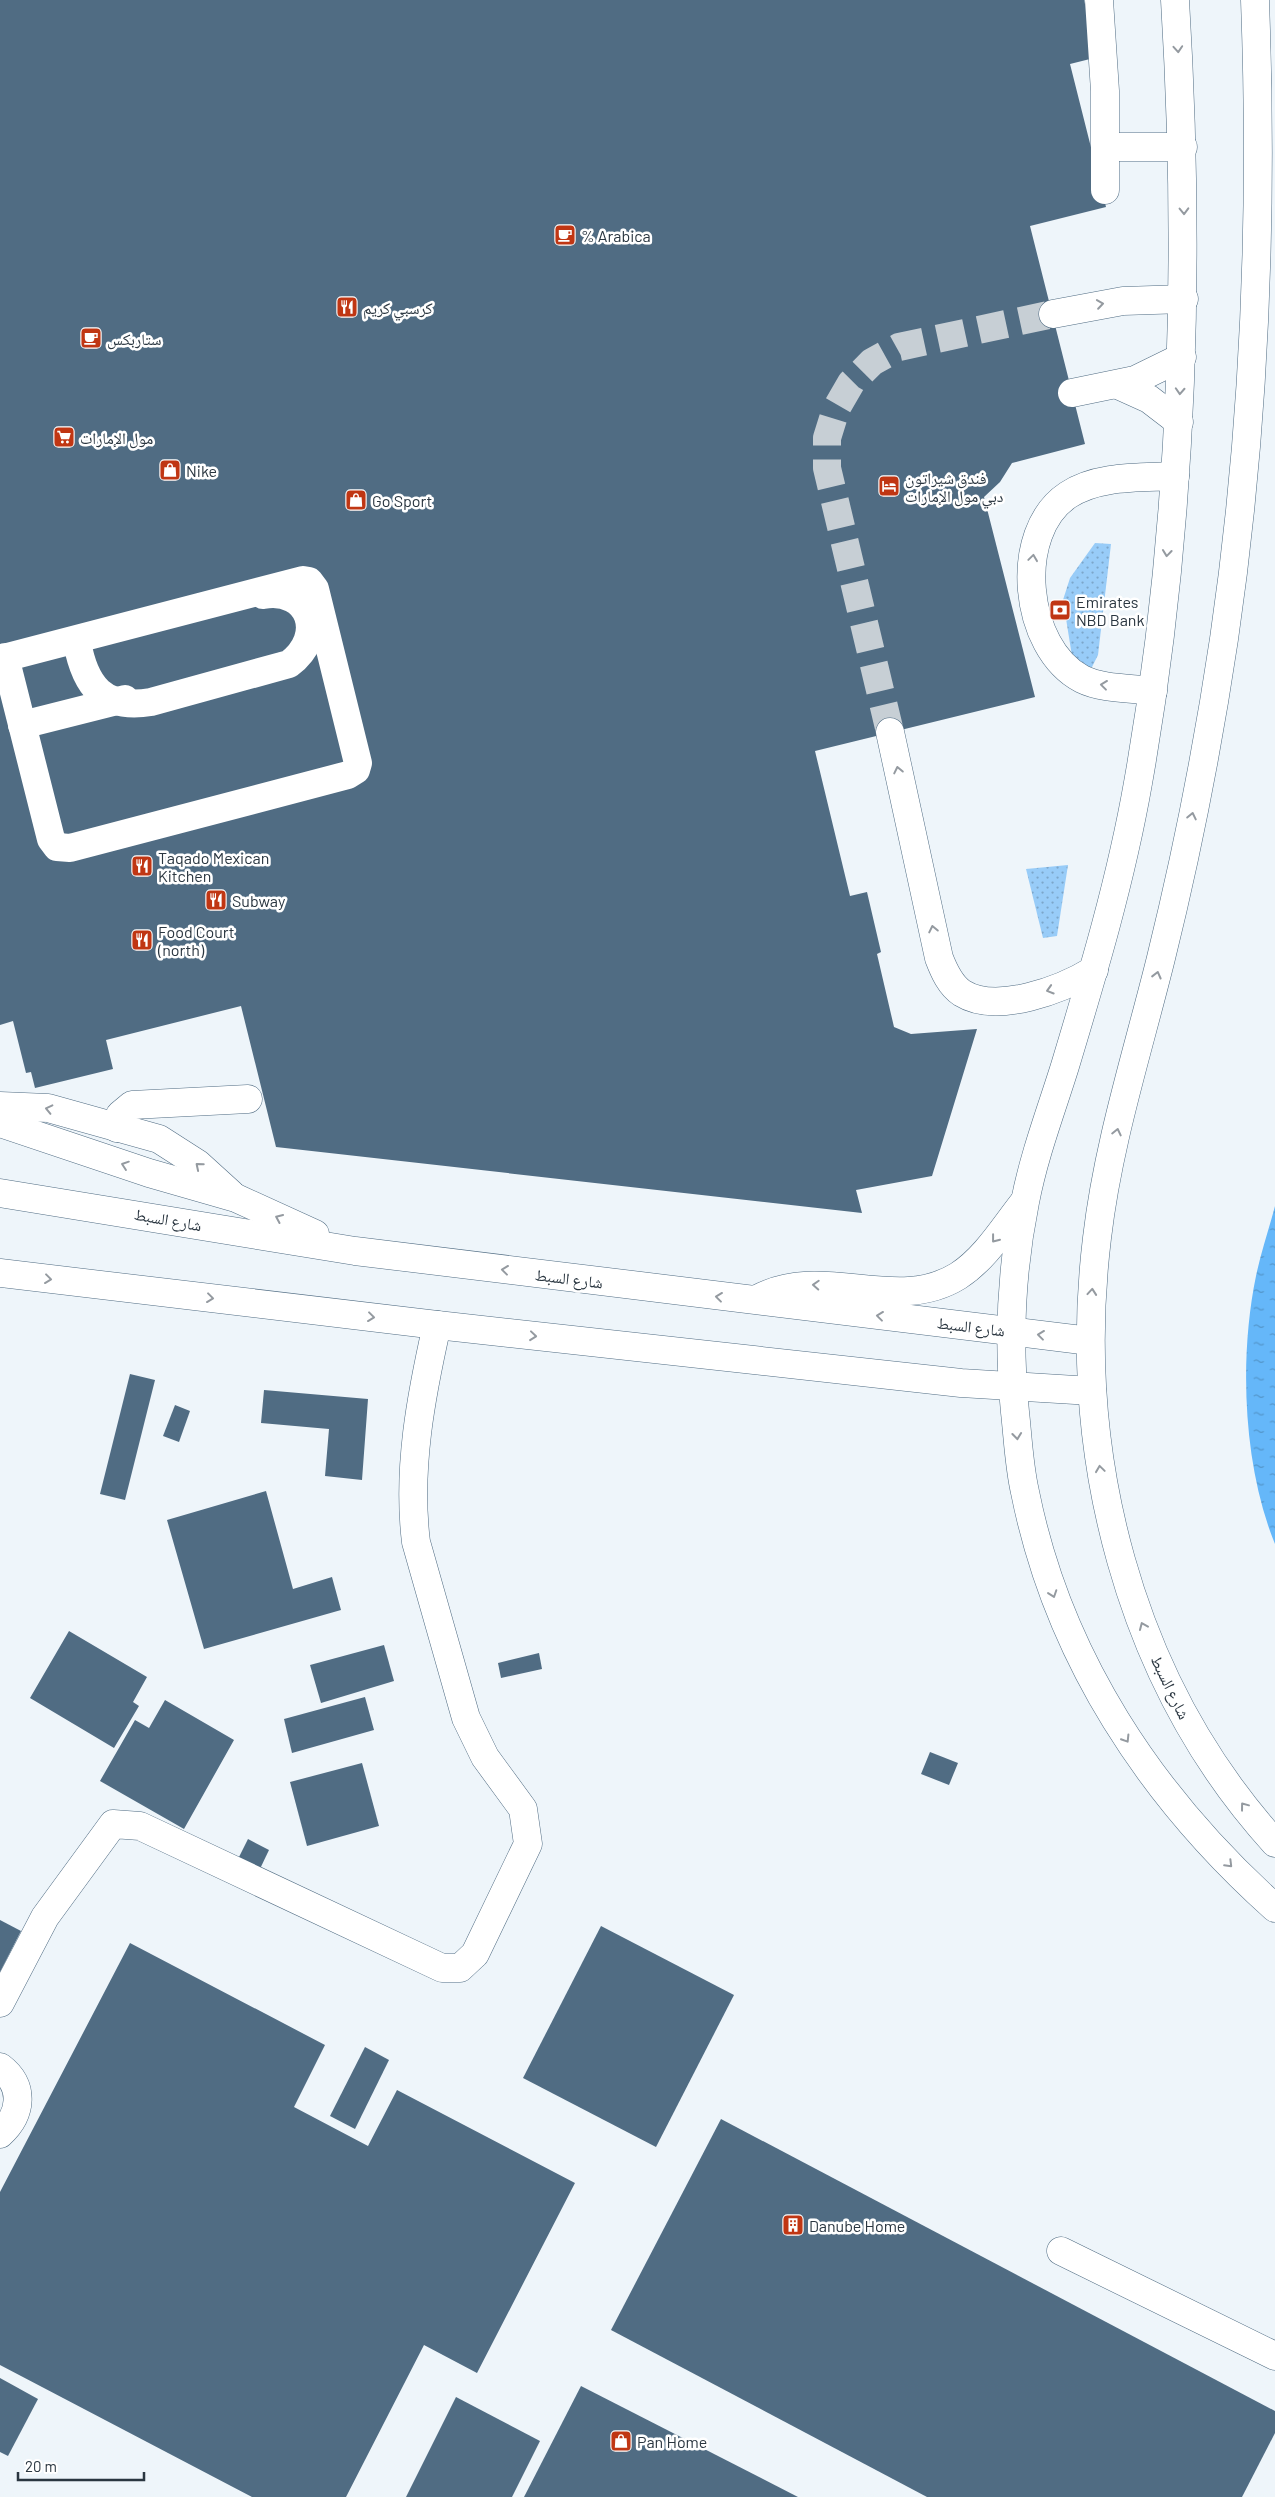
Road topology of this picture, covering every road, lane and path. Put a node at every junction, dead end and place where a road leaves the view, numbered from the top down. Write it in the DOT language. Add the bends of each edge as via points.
graph roads {
  1 [pos="1099,0"];
  2 [pos="1175,0"];
  3 [pos="1255,0"];
  4 [pos="1106,147"];
  5 [pos="1183,147"];
  6 [pos="1105,190"];
  7 [pos="1184,299"];
  8 [pos="1052,314"];
  9 [pos="1182,356"];
  10 [pos="1118,385"];
  11 [pos="1072,393"];
  12 [pos="1179,422"];
  13 [pos="1175,476"];
  14 [pos="77,642"];
  15 [pos="330,646"];
  16 [pos="302,653"];
  17 [pos="3,660"];
  18 [pos="1153,691"];
  19 [pos="115,701"];
  20 [pos="22,725"];
  21 [pos="890,732"];
  22 [pos="1094,970"];
  23 [pos="248,1099"];
  24 [pos="0,1106"];
  25 [pos="0,1123"];
  26 [pos="117,1128"];
  27 [pos="0,1193"];
  28 [pos="236,1198"];
  29 [pos="1025,1200"];
  30 [pos="355,1251"];
  31 [pos="0,1272"];
  32 [pos="753,1301"];
  33 [pos="437,1325"];
  34 [pos="1012,1331"];
  35 [pos="1090,1341"];
  36 [pos="1013,1388"];
  37 [pos="1092,1391"];
  38 [pos="1275,1844"];
  39 [pos="1275,1908"];
  40 [pos="0,2003"];
  41 [pos="0,2067"];
  42 [pos="0,2134"];
  43 [pos="1062,2251"];
  44 [pos="1275,2356"];
  1 -- 4 [label="street"];
  2 -- 5 [label="street, one-way"];
  35 -- 3 [label="street, one-way" via="1097,1235 1107,1174 1171,918 1200,779 1224,638 1238,525 1253,356 1258,221"];
  4 -- 5 [label="street"];
  4 -- 6 [label="street"];
  5 -- 7 [label="street, one-way"];
  8 -- 7 [label="street, one-way" via="1123,301"];
  7 -- 9 [label="street"];
  9 -- 10 [label="street" via="1151,373"];
  9 -- 12 [label="street, one-way"];
  10 -- 11 [label="street"];
  10 -- 12 [label="street" via="1149,399"];
  12 -- 13 [label="street"];
  13 -- 18 [label="street, one-way"];
  18 -- 13 [label="street, one-way" via="1094,684 1080,678 1059,661 1044,639 1032,599 1032,556 1046,516 1068,495 1095,482"];
  14 -- 16 [label="street" via="273,593 286,595 304,610 310,635"];
  14 -- 17 [label="street"];
  14 -- 19 [label="street" via="89,680 103,695"];
  15 -- 16 [label="street"];
  15 -- 17 [label="street" via="315,589 309,581 303,580"];
  15 -- 20 [label="street" via="357,756 358,763 352,774 80,845 64,849 53,843"];
  16 -- 19 [label="street"];
  17 -- 20 [label="street"];
  18 -- 22 [label="street" via="1133,806"];
  19 -- 20 [label="street"];
  22 -- 21 [label="street, one-way" via="1050,991 1002,1000 982,1000 962,993 947,978 939,958"];
  22 -- 29 [label="street" via="1039,1144"];
  23 -- 26 [label="street" via="132,1105 120,1115"];
  26 -- 24 [label="street, one-way" via="48,1108"];
  28 -- 25 [label="street, one-way" via="149,1173"];
  28 -- 26 [label="street, one-way" via="172,1146 159,1139"];
  27 -- 30 [label="street, شارع السبط"];
  30 -- 28 [label="street, one-way"];
  29 -- 32 [label="street, one-way" via="981,1257 957,1276 936,1286 890,1291 812,1284 772,1291"];
  29 -- 34 [label="street" via="1012,1290"];
  32 -- 30 [label="street, شارع السبط, one-way"];
  31 -- 33 [label="street, one-way"];
  34 -- 32 [label="street, شارع السبط, one-way"];
  33 -- 36 [label="street, one-way"];
  33 -- 40 [label="street" via="420,1413 414,1472 416,1542 466,1718 485,1757 522,1809 528,1844 475,1954 460,1968 442,1968 140,1826 113,1824 44,1917"];
  35 -- 34 [label="street, شارع السبط, one-way"];
  34 -- 36 [label="street"];
  35 -- 37 [label="street, شارع السبط"];
  36 -- 37 [label="street"];
  36 -- 39 [label="street, one-way" via="1024,1488 1037,1544 1077,1652 1104,1703 1169,1799 1207,1842"];
  38 -- 37 [label="street, شارع السبط, one-way" via="1226,1781 1191,1727 1162,1671 1137,1611 1116,1551 1104,1491"];
  41 -- 42 [label="street" via="16,2084 19,2098 17,2113 10,2126"];
  43 -- 44 [label="street"];
}
